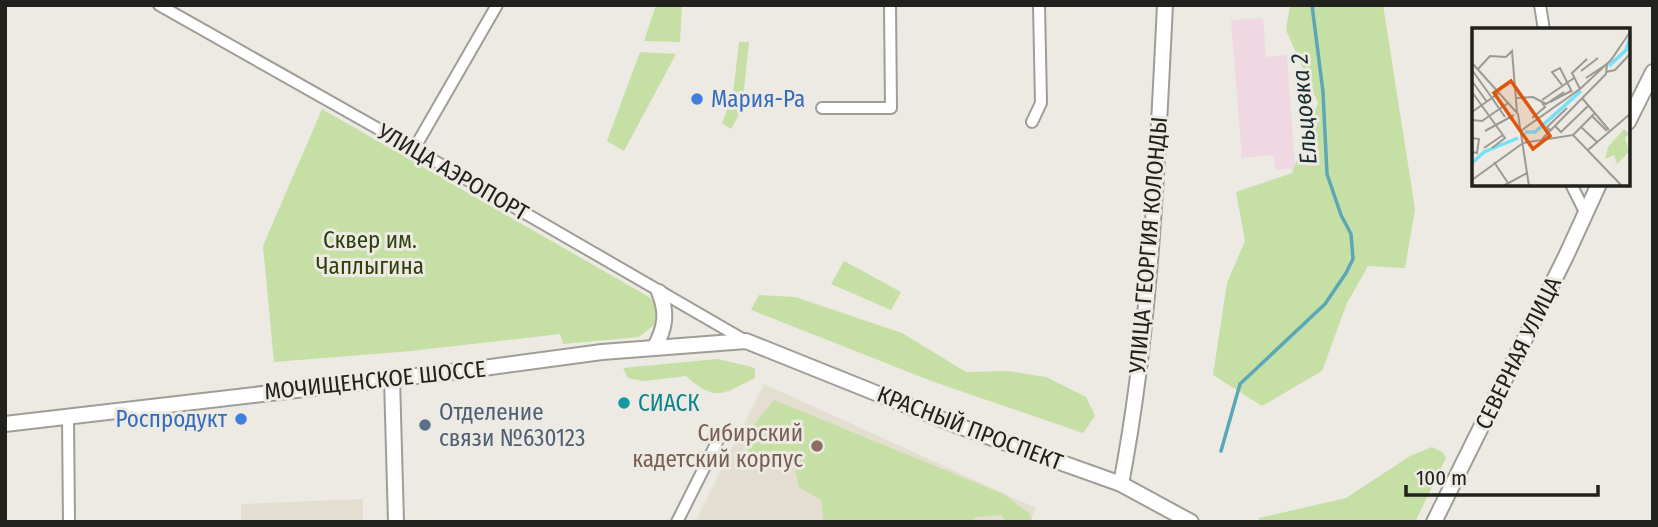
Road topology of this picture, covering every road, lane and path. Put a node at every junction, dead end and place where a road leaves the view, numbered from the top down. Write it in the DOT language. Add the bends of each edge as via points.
graph roads {
  1 [pos="159,5"];
  2 [pos="497,5"];
  3 [pos="890,5"];
  4 [pos="1039,5"];
  5 [pos="1166,5"];
  6 [pos="1540,5"];
  7 [pos="1544,28"];
  8 [pos="1653,72"];
  9 [pos="821,108"];
  10 [pos="1630,118"];
  11 [pos="1032,122"];
  12 [pos="414,149"];
  13 [pos="1572,186"];
  14 [pos="1598,186"];
  15 [pos="1585,212"];
  16 [pos="659,292"];
  17 [pos="746,341"];
  18 [pos="655,347"];
  19 [pos="391,379"];
  20 [pos="68,417"];
  21 [pos="5,424"];
  22 [pos="719,438"];
  23 [pos="1121,484"];
  24 [pos="69,522"];
  25 [pos="396,522"];
  26 [pos="677,522"];
  27 [pos="1191,522"];
  28 [pos="1434,522"];
  1 -- 12 [label="street, УЛИЦА АЭРОПОРТ"];
  2 -- 12 [label="street"];
  3 -- 9 [label="street" via="891,107"];
  4 -- 11 [label="street" via="1041,103"];
  5 -- 23 [label="main road, УЛИЦА ГЕОРГИЯ КОЛОНДЫ" via="1142,344"];
  6 -- 7 [label="street"];
  8 -- 10 [label="main road"];
  12 -- 16 [label="street, УЛИЦА АЭРОПОРТ"];
  13 -- 15 [label="street"];
  14 -- 15 [label="main road, СЕВЕРНАЯ УЛИЦА"];
  15 -- 28 [label="main road, СЕВЕРНАЯ УЛИЦА"];
  16 -- 17 [label="street, УЛИЦА АЭРОПОРТ"];
  16 -- 18 [label="main road" via="666,317"];
  17 -- 18 [label="main road, МОЧИЩЕНСКОЕ ШОССЕ"];
  17 -- 23 [label="main road, КРАСНЫЙ ПРОСПЕКТ" via="953,424"];
  18 -- 19 [label="main road, МОЧИЩЕНСКОЕ ШОССЕ"];
  19 -- 20 [label="main road, МОЧИЩЕНСКОЕ ШОССЕ"];
  19 -- 25 [label="main road"];
  20 -- 21 [label="main road, МОЧИЩЕНСКОЕ ШОССЕ"];
  20 -- 24 [label="street"];
  22 -- 26 [label="street"];
  23 -- 27 [label="main road, КРАСНЫЙ ПРОСПЕКТ"];
}
